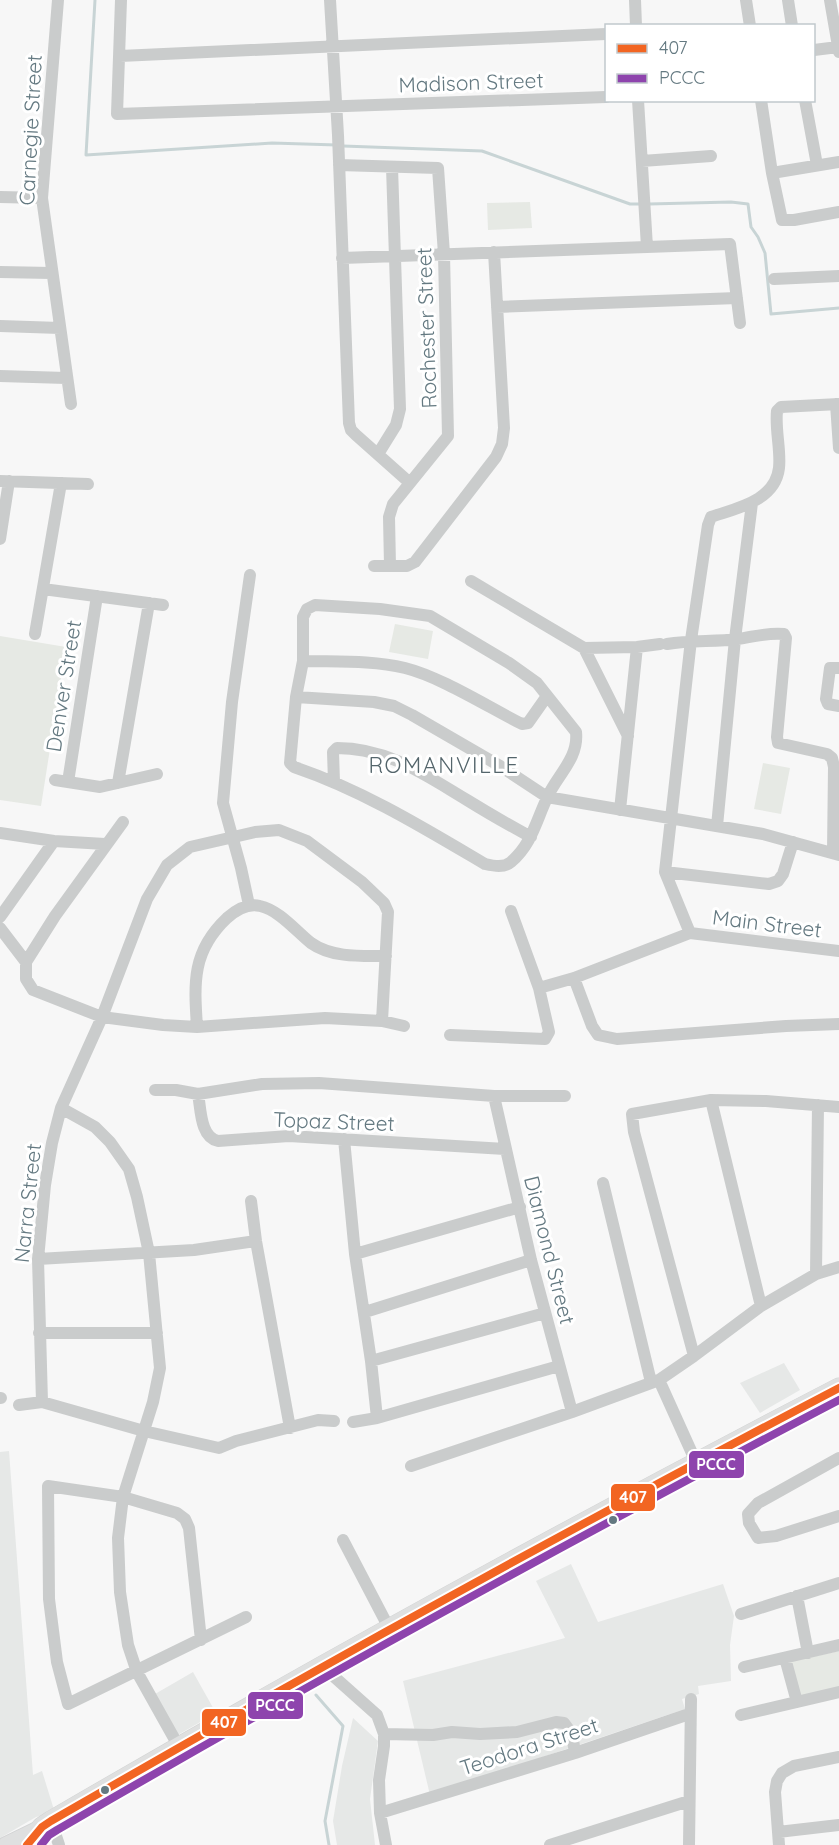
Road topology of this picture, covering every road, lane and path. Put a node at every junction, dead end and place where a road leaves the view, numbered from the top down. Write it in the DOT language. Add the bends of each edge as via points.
graph roads {
  1 [pos="58,0"];
  2 [pos="121,0"];
  3 [pos="330,0"];
  4 [pos="634,0"];
  5 [pos="746,0"];
  6 [pos="788,0"];
  7 [pos="830,0"];
  8 [pos="636,24"];
  9 [pos="750,24"];
  10 [pos="792,24"];
  11 [pos="605,34"];
  12 [pos="333,47"];
  13 [pos="815,50"];
  14 [pos="838,50"];
  15 [pos="120,56"];
  16 [pos="605,97"];
  17 [pos="638,102"];
  18 [pos="761,102"];
  19 [pos="805,102"];
  20 [pos="337,106"];
  21 [pos="711,156"];
  22 [pos="339,159"];
  23 [pos="642,161"];
  24 [pos="839,162"];
  25 [pos="817,165"];
  26 [pos="392,167"];
  27 [pos="772,173"];
  28 [pos="0,197"];
  29 [pos="42,198"];
  30 [pos="839,212"];
  31 [pos="646,247"];
  32 [pos="494,252"];
  33 [pos="444,254"];
  34 [pos="394,256"];
  35 [pos="342,258"];
  36 [pos="0,272"];
  37 [pos="51,273"];
  38 [pos="839,276"];
  39 [pos="774,279"];
  40 [pos="737,298"];
  41 [pos="497,307"];
  42 [pos="740,323"];
  43 [pos="0,326"];
  44 [pos="60,328"];
  45 [pos="0,376"];
  46 [pos="66,378"];
  47 [pos="71,404"];
  48 [pos="837,404"];
  49 [pos="839,448"];
  50 [pos="378,454"];
  51 [pos="5,481"];
  52 [pos="61,483"];
  53 [pos="410,483"];
  54 [pos="88,484"];
  55 [pos="752,503"];
  56 [pos="0,539"];
  57 [pos="374,566"];
  58 [pos="390,566"];
  59 [pos="249,574"];
  60 [pos="471,581"];
  61 [pos="43,589"];
  62 [pos="97,596"];
  63 [pos="149,603"];
  64 [pos="163,605"];
  65 [pos="35,634"];
  66 [pos="735,639"];
  67 [pos="691,640"];
  68 [pos="637,647"];
  69 [pos="584,648"];
  70 [pos="303,661"];
  71 [pos="839,669"];
  72 [pos="547,696"];
  73 [pos="296,697"];
  74 [pos="839,706"];
  75 [pos="628,736"];
  76 [pos="157,774"];
  77 [pos="55,780"];
  78 [pos="68,782"];
  79 [pos="334,782"];
  80 [pos="118,783"];
  81 [pos="547,797"];
  82 [pos="620,810"];
  83 [pos="670,818"];
  84 [pos="123,822"];
  85 [pos="717,826"];
  86 [pos="0,833"];
  87 [pos="232,837"];
  88 [pos="531,837"];
  89 [pos="54,841"];
  90 [pos="793,842"];
  91 [pos="105,844"];
  92 [pos="836,853"];
  93 [pos="665,872"];
  94 [pos="249,905"];
  95 [pos="511,911"];
  96 [pos="0,917"];
  97 [pos="0,928"];
  98 [pos="690,933"];
  99 [pos="839,951"];
  100 [pos="387,957"];
  101 [pos="26,962"];
  102 [pos="574,978"];
  103 [pos="539,988"];
  104 [pos="102,1017"];
  105 [pos="382,1021"];
  106 [pos="839,1024"];
  107 [pos="404,1026"];
  108 [pos="197,1027"];
  109 [pos="450,1035"];
  110 [pos="155,1090"];
  111 [pos="198,1094"];
  112 [pos="494,1096"];
  113 [pos="565,1096"];
  114 [pos="711,1100"];
  115 [pos="818,1105"];
  116 [pos="839,1107"];
  117 [pos="61,1108"];
  118 [pos="344,1139"];
  119 [pos="505,1149"];
  120 [pos="603,1183"];
  121 [pos="251,1201"];
  122 [pos="520,1206"];
  123 [pos="256,1241"];
  124 [pos="149,1253"];
  125 [pos="356,1254"];
  126 [pos="38,1259"];
  127 [pos="531,1260"];
  128 [pos="839,1267"];
  129 [pos="816,1274"];
  130 [pos="761,1306"];
  131 [pos="365,1312"];
  132 [pos="545,1313"];
  133 [pos="39,1333"];
  134 [pos="157,1333"];
  135 [pos="694,1356"];
  136 [pos="371,1361"];
  137 [pos="559,1366"];
  138 [pos="655,1381"];
  139 [pos="839,1389"];
  140 [pos="42,1402"];
  141 [pos="20,1405"];
  142 [pos="572,1412"];
  143 [pos="377,1418"];
  144 [pos="334,1421"];
  145 [pos="353,1422"];
  146 [pos="290,1428"];
  147 [pos="144,1431"];
  148 [pos="839,1458"];
  149 [pos="696,1462"];
  150 [pos="411,1466"];
  151 [pos="123,1497"];
  152 [pos="839,1516"];
  153 [pos="343,1540"];
  154 [pos="839,1583"];
  155 [pos="797,1596"];
  156 [pos="741,1614"];
  157 [pos="246,1617"];
  158 [pos="389,1629"];
  159 [pos="201,1640"];
  160 [pos="839,1646"];
  161 [pos="808,1653"];
  162 [pos="785,1658"];
  163 [pos="322,1666"];
  164 [pos="744,1667"];
  165 [pos="137,1672"];
  166 [pos="839,1692"];
  167 [pos="691,1699"];
  168 [pos="797,1701"];
  169 [pos="689,1714"];
  170 [pos="741,1715"];
  171 [pos="384,1734"];
  172 [pos="179,1748"];
  173 [pos="576,1752"];
  174 [pos="839,1757"];
  175 [pos="689,1801"];
  176 [pos="380,1813"];
  177 [pos="47,1824"];
  178 [pos="839,1825"];
  179 [pos="778,1832"];
  180 [pos="6,1845"];
  181 [pos="27,1845"];
  182 [pos="59,1845"];
  183 [pos="386,1845"];
  184 [pos="549,1845"];
  185 [pos="690,1845"];
  186 [pos="779,1845"];
  1 -- 29 [label="street, Carnegie Street"];
  2 -- 15 [label="street"];
  3 -- 12 [label="street"];
  4 -- 8 [label="street"];
  5 -- 9 [label="street"];
  6 -- 10 [label="street"];
  7 -- 14 [label="street"];
  11 -- 12 [label="street"];
  12 -- 15 [label="street"];
  12 -- 20 [label="street"];
  13 -- 14 [label="street"];
  15 -- 20 [label="street, Madison Street" via="117,114"];
  16 -- 20 [label="street, Madison Street"];
  17 -- 23 [label="street"];
  18 -- 27 [label="street"];
  19 -- 25 [label="street"];
  20 -- 22 [label="street"];
  21 -- 23 [label="street"];
  22 -- 26 [label="street, Rochester Street"];
  22 -- 35 [label="street"];
  23 -- 31 [label="street"];
  24 -- 25 [label="street"];
  25 -- 27 [label="street"];
  26 -- 33 [label="street, Rochester Street" via="438,168"];
  26 -- 34 [label="street"];
  27 -- 30 [label="street" via="782,220"];
  28 -- 29 [label="street"];
  29 -- 37 [label="street, Carnegie Street"];
  31 -- 32 [label="street"];
  31 -- 40 [label="street" via="730,244"];
  32 -- 33 [label="street"];
  32 -- 41 [label="street"];
  33 -- 34 [label="street"];
  33 -- 53 [label="street, Rochester Street" via="448,436"];
  34 -- 35 [label="street"];
  34 -- 50 [label="street" via="400,409 396,425"];
  35 -- 50 [label="street" via="349,423 351,430"];
  36 -- 37 [label="street"];
  37 -- 44 [label="street, Carnegie Street"];
  38 -- 39 [label="street"];
  40 -- 41 [label="street"];
  40 -- 42 [label="street"];
  41 -- 58 [label="street" via="502,444 422,554 407,566"];
  43 -- 44 [label="street"];
  44 -- 46 [label="street, Carnegie Street"];
  45 -- 46 [label="street"];
  46 -- 47 [label="street, Carnegie Street"];
  48 -- 49 [label="street"];
  48 -- 55 [label="street" via="790,405 777,411 779,467 767,492"];
  50 -- 53 [label="street"];
  51 -- 52 [label="street"];
  51 -- 56 [label="street"];
  52 -- 54 [label="street"];
  52 -- 61 [label="street"];
  53 -- 58 [label="street, Rochester Street" via="388,516"];
  55 -- 66 [label="street"];
  55 -- 67 [label="street" via="711,517"];
  57 -- 58 [label="street"];
  59 -- 87 [label="street" via="224,781 223,803"];
  60 -- 69 [label="street"];
  61 -- 62 [label="street"];
  61 -- 65 [label="street"];
  62 -- 63 [label="street"];
  62 -- 78 [label="street, Denver Street"];
  63 -- 64 [label="street"];
  63 -- 80 [label="street"];
  66 -- 67 [label="street"];
  66 -- 85 [label="street"];
  66 -- 92 [label="street" via="780,633 786,638 778,743 832,758"];
  67 -- 68 [label="street"];
  67 -- 83 [label="street"];
  68 -- 69 [label="street"];
  68 -- 75 [label="street"];
  69 -- 75 [label="street"];
  70 -- 72 [label="street" via="365,662 406,668 522,724 528,723"];
  70 -- 72 [label="street" via="303,617 315,605 430,616 509,663 537,683"];
  70 -- 73 [label="street"];
  71 -- 74 [label="street" via="830,668 826,699 828,704"];
  72 -- 81 [label="street" via="576,732 577,742 573,756"];
  73 -- 79 [label="street" via="290,763"];
  73 -- 81 [label="street" via="394,706"];
  75 -- 82 [label="street"];
  76 -- 80 [label="street"];
  77 -- 78 [label="street"];
  78 -- 80 [label="street" via="100,787"];
  79 -- 88 [label="street" via="485,864 500,867 510,863"];
  79 -- 88 [label="street" via="333,752 337,748 361,748 420,771"];
  81 -- 82 [label="street"];
  81 -- 88 [label="street"];
  82 -- 83 [label="street"];
  83 -- 85 [label="street"];
  83 -- 93 [label="street"];
  84 -- 91 [label="street"];
  85 -- 90 [label="street"];
  86 -- 89 [label="street"];
  87 -- 94 [label="street"];
  87 -- 100 [label="street, Narra Street" via="279,830 307,841 362,882 388,912"];
  87 -- 104 [label="street, Narra Street" via="190,847 167,865 147,899"];
  89 -- 91 [label="street"];
  89 -- 96 [label="street"];
  90 -- 92 [label="street"];
  90 -- 93 [label="street" via="783,874 769,884"];
  91 -- 101 [label="street"];
  93 -- 98 [label="street"];
  94 -- 100 [label="street" via="269,909 327,951"];
  94 -- 108 [label="street" via="214,930 200,953 194,988"];
  95 -- 103 [label="street"];
  97 -- 101 [label="street"];
  98 -- 99 [label="street, Main Street"];
  98 -- 102 [label="street"];
  100 -- 105 [label="street, Narra Street"];
  101 -- 104 [label="street" via="26,979 33,990"];
  102 -- 103 [label="street"];
  102 -- 106 [label="street" via="598,1035 617,1039"];
  103 -- 109 [label="street" via="549,1032 545,1039"];
  104 -- 108 [label="street"];
  104 -- 117 [label="street, Narra Street"];
  105 -- 107 [label="street"];
  105 -- 108 [label="street" via="325,1018"];
  110 -- 111 [label="street"];
  111 -- 112 [label="street" via="262,1084 319,1083"];
  111 -- 118 [label="street, Topaz Street" via="205,1132 210,1139"];
  112 -- 113 [label="street"];
  112 -- 119 [label="street, Diamond Street"];
  114 -- 115 [label="street"];
  114 -- 130 [label="street"];
  114 -- 135 [label="street" via="632,1114"];
  115 -- 116 [label="street"];
  115 -- 129 [label="street"];
  117 -- 124 [label="street" via="95,1127 129,1169"];
  117 -- 126 [label="street, Narra Street" via="45,1185"];
  118 -- 119 [label="street, Topaz Street"];
  118 -- 125 [label="street"];
  119 -- 122 [label="street, Diamond Street"];
  120 -- 138 [label="street"];
  121 -- 123 [label="street"];
  122 -- 125 [label="street"];
  122 -- 127 [label="street, Diamond Street"];
  123 -- 124 [label="street"];
  123 -- 146 [label="street"];
  124 -- 126 [label="street"];
  124 -- 134 [label="street"];
  125 -- 131 [label="street"];
  126 -- 133 [label="street, Narra Street"];
  127 -- 131 [label="street"];
  127 -- 132 [label="street, Diamond Street"];
  128 -- 129 [label="street"];
  129 -- 130 [label="street"];
  130 -- 135 [label="street"];
  131 -- 136 [label="street"];
  132 -- 136 [label="street"];
  132 -- 137 [label="street, Diamond Street"];
  133 -- 134 [label="street"];
  133 -- 140 [label="street, Narra Street"];
  134 -- 147 [label="street" via="160,1368"];
  135 -- 138 [label="street"];
  136 -- 143 [label="street"];
  137 -- 142 [label="street, Diamond Street"];
  137 -- 143 [label="street"];
  138 -- 142 [label="street"];
  138 -- 149 [label="street"];
  139 -- 149 [label="highway"];
  140 -- 141 [label="street"];
  140 -- 147 [label="street"];
  142 -- 150 [label="street"];
  143 -- 145 [label="street"];
  144 -- 146 [label="street" via="318,1420"];
  146 -- 147 [label="street" via="219,1448"];
  147 -- 151 [label="street"];
  148 -- 152 [label="street" via="758,1503 748,1514 758,1538"];
  149 -- 158 [label="highway"];
  151 -- 159 [label="street" via="185,1518"];
  151 -- 165 [label="street" via="118,1538 120,1592 128,1645"];
  151 -- 165 [label="street" via="48,1486 49,1599 57,1662 68,1704"];
  153 -- 158 [label="street"];
  154 -- 155 [label="street"];
  155 -- 156 [label="street"];
  155 -- 161 [label="street"];
  157 -- 159 [label="street"];
  158 -- 163 [label="highway"];
  159 -- 165 [label="street"];
  160 -- 161 [label="street"];
  161 -- 162 [label="street"];
  162 -- 164 [label="street"];
  162 -- 168 [label="street"];
  163 -- 171 [label="street" via="377,1715"];
  163 -- 172 [label="highway"];
  165 -- 172 [label="street"];
  166 -- 168 [label="street"];
  167 -- 169 [label="street"];
  168 -- 170 [label="street"];
  169 -- 173 [label="street, Teodora Street"];
  169 -- 175 [label="street"];
  171 -- 173 [label="street" via="480,1734 556,1722 564,1723 572,1734"];
  171 -- 176 [label="street"];
  172 -- 177 [label="highway"];
  173 -- 176 [label="street, Teodora Street"];
  174 -- 179 [label="street" via="794,1766 782,1773 775,1792"];
  175 -- 184 [label="street"];
  175 -- 185 [label="street"];
  176 -- 183 [label="street"];
  177 -- 180 [label="main road"];
  177 -- 181 [label="highway"];
  177 -- 182 [label="street"];
  178 -- 179 [label="street"];
  179 -- 186 [label="street"];
}
